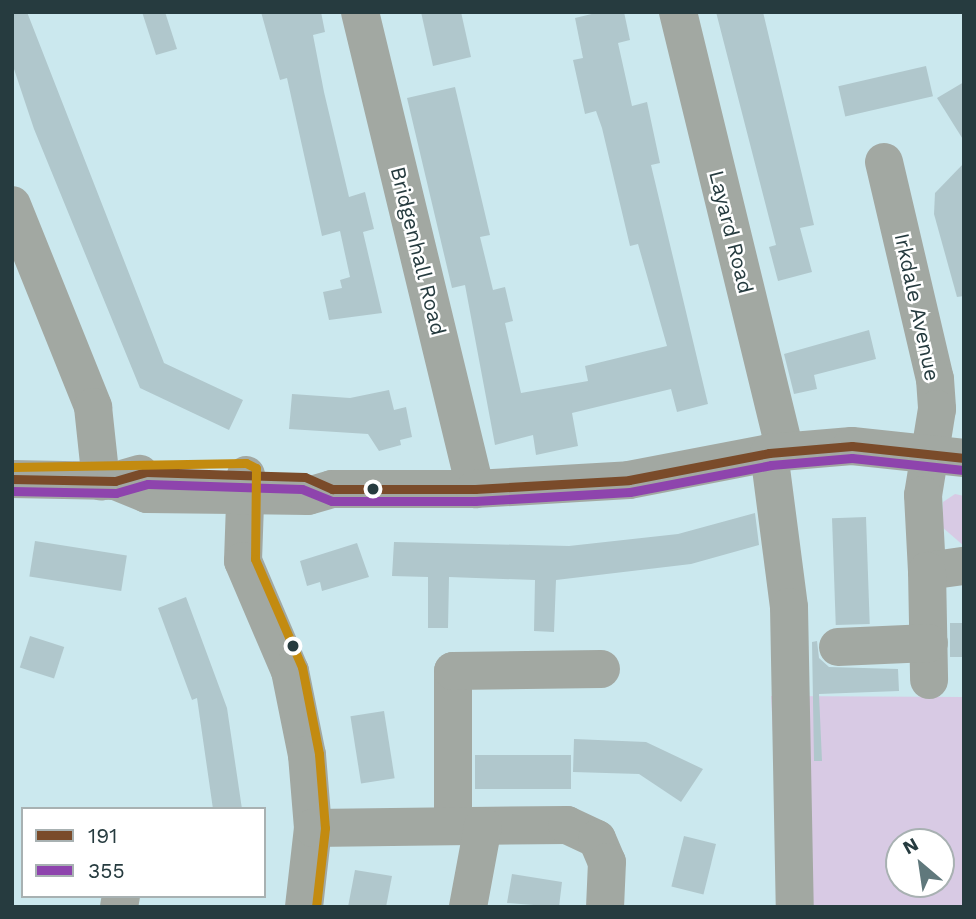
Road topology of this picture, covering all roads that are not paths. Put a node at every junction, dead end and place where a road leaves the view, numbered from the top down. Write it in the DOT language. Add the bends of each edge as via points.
graph roads {
  1 [pos="360,12"];
  2 [pos="678,12"];
  3 [pos="884,162"];
  4 [pos="12,205"];
  5 [pos="777,452"];
  6 [pos="946,455"];
  7 [pos="12,479"];
  8 [pos="108,482"];
  9 [pos="245,486"];
  10 [pos="475,489"];
  11 [pos="946,569"];
  12 [pos="838,647"];
  13 [pos="601,669"];
  14 [pos="468,826"];
  15 [pos="313,828"];
  16 [pos="304,907"];
  17 [pos="468,907"];
  18 [pos="605,907"];
  19 [pos="795,907"];
  1 -- 10 [label="street, Bridgenhall Road"];
  2 -- 5 [label="street, Layard Road"];
  3 -- 6 [label="street, Irkdale Avenue" via="935,379"];
  4 -- 8 [label="street" via="93,407"];
  5 -- 6 [label="street" via="852,446"];
  5 -- 10 [label="street" via="629,480"];
  5 -- 19 [label="street, Layard Road" via="789,607"];
  6 -- 11 [label="street, Irkdale Avenue"];
  7 -- 8 [label="street"];
  8 -- 9 [label="street" via="146,472"];
  9 -- 10 [label="street" via="308,496 332,489"];
  9 -- 15 [label="street" via="243,561 290,671"];
  11 -- 12 [label="street, Irkdale Avenue" via="929,662"];
  13 -- 14 [label="street" via="453,671"];
  14 -- 15 [label="street"];
  14 -- 17 [label="street"];
  14 -- 18 [label="street" via="567,825 597,839 607,862"];
  15 -- 16 [label="street"];
}
